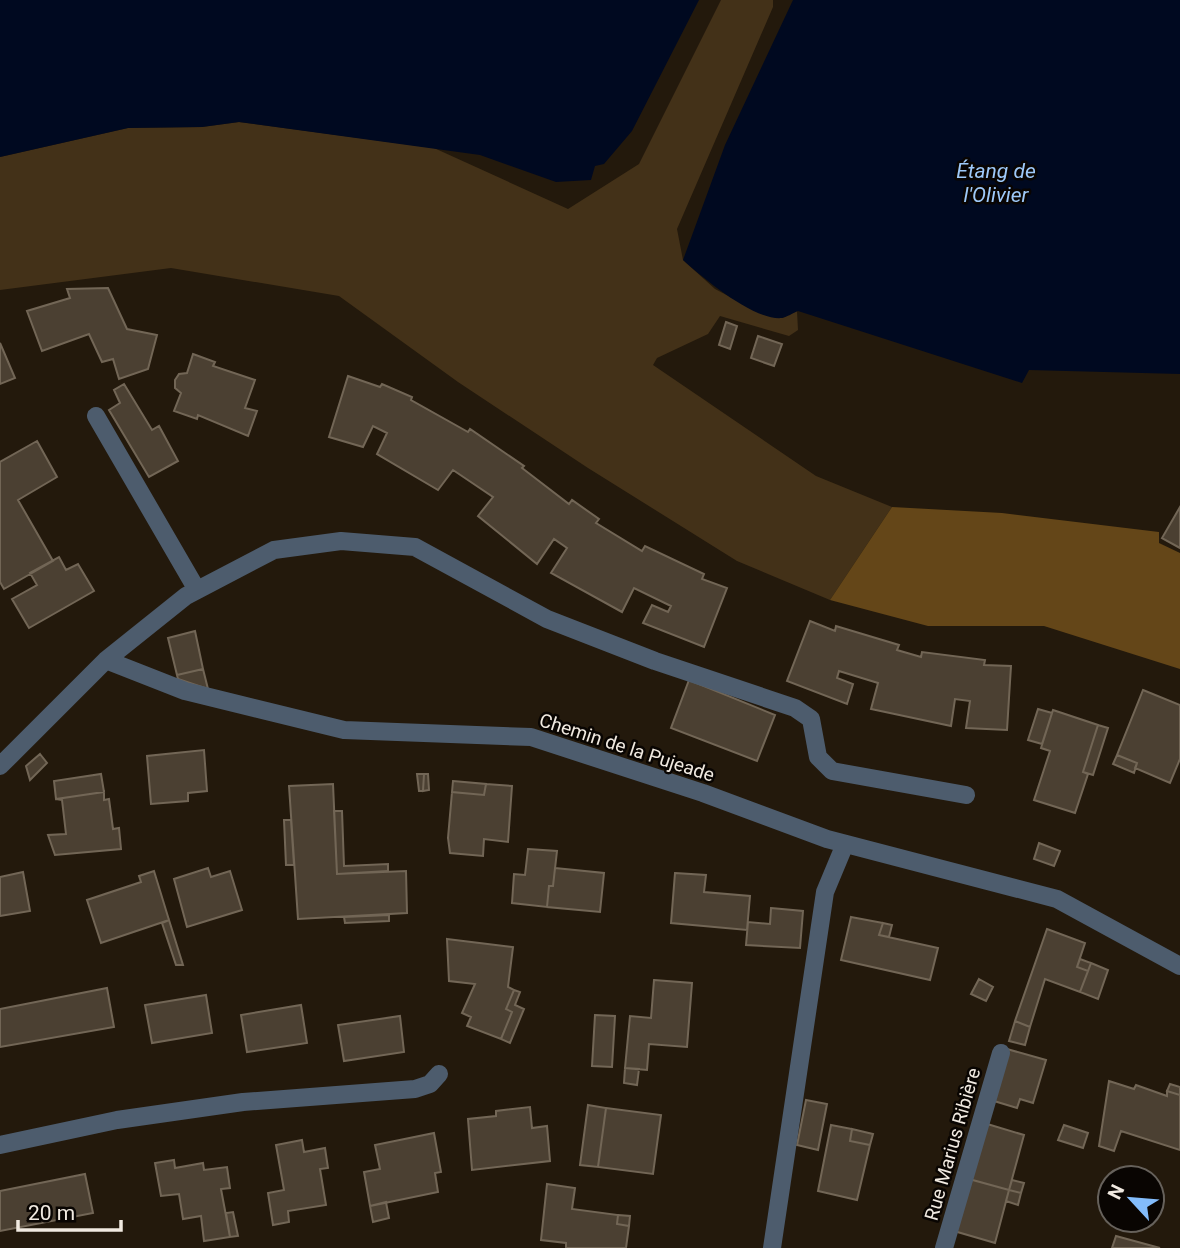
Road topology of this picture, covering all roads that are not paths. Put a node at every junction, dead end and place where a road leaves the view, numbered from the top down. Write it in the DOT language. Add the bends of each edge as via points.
graph roads {
  1 [pos="96,416"];
  2 [pos="197,590"];
  3 [pos="106,660"];
  4 [pos="0,766"];
  5 [pos="966,795"];
  6 [pos="845,844"];
  7 [pos="1180,966"];
  8 [pos="1001,1052"];
  9 [pos="439,1074"];
  10 [pos="0,1145"];
  11 [pos="772,1248"];
  12 [pos="944,1248"];
  1 -- 2 [label="street"];
  2 -- 3 [label="street"];
  2 -- 5 [label="street" via="274,550 341,541 415,548 547,620 794,708 811,719 818,757 832,771"];
  3 -- 4 [label="street"];
  3 -- 6 [label="street, Chemin de la Pujeade" via="185,691 344,730 531,737"];
  6 -- 7 [label="street, Chemin de la Pujeade" via="1057,900"];
  6 -- 11 [label="street" via="825,892"];
  8 -- 12 [label="street, Rue Marius Ribière"];
  9 -- 10 [label="street" via="430,1084 415,1089 243,1102 117,1120"];
}
